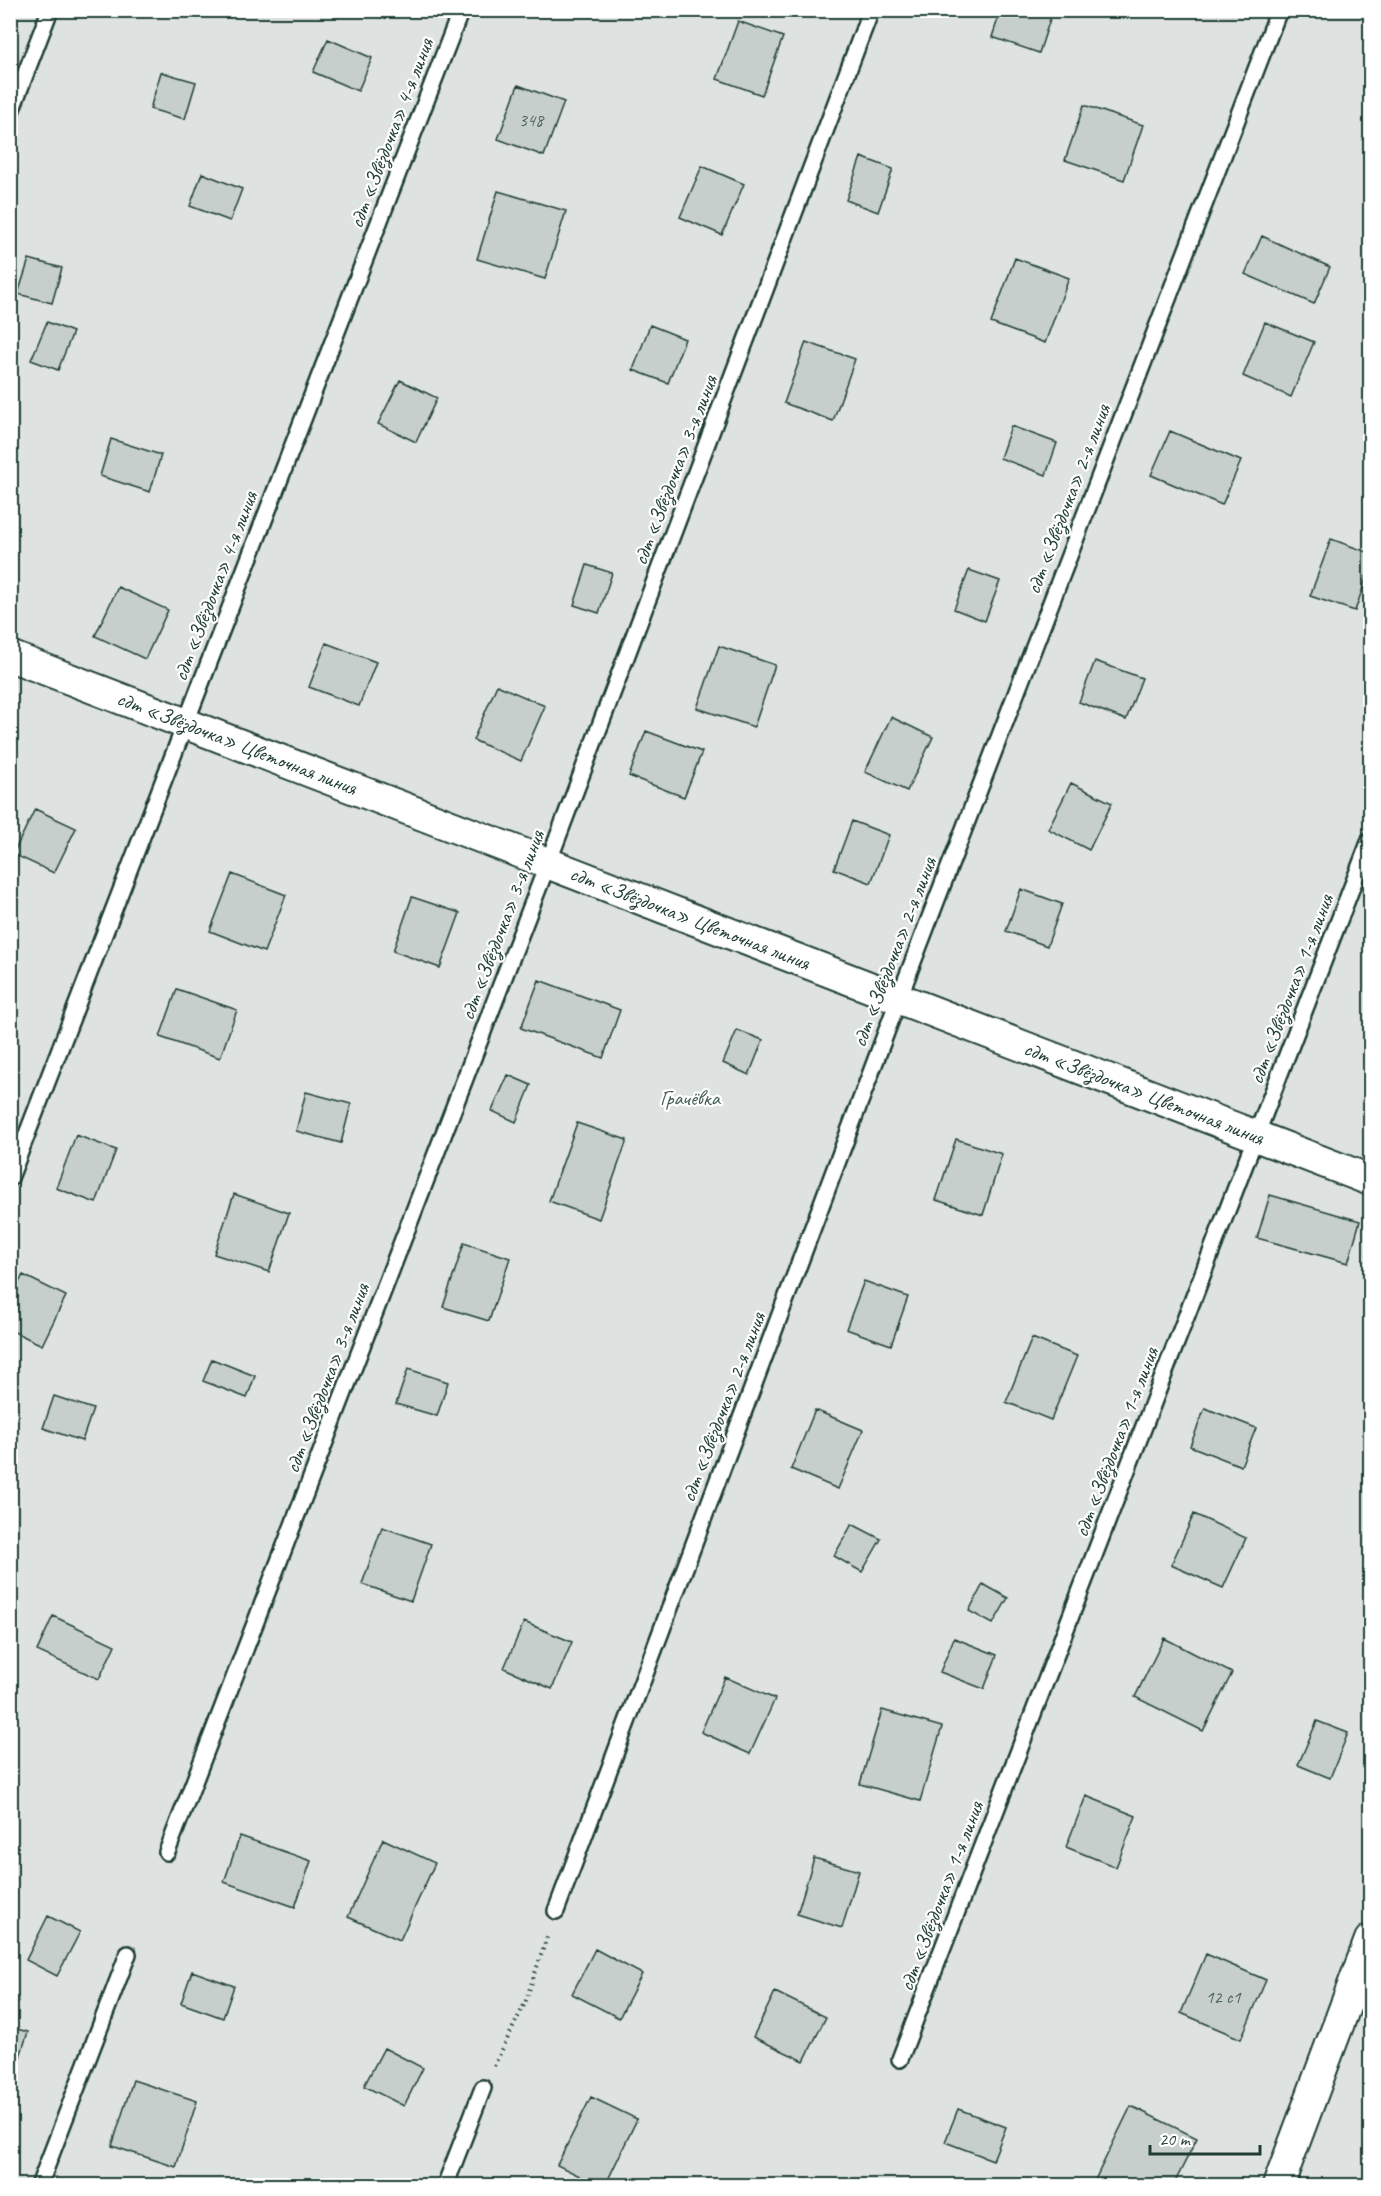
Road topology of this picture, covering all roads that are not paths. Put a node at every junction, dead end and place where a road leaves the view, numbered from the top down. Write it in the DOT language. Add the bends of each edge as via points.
graph roads {
  1 [pos="50,10"];
  2 [pos="461,10"];
  3 [pos="871,10"];
  4 [pos="1279,10"];
  5 [pos="10,114"];
  6 [pos="10,656"];
  7 [pos="185,723"];
  8 [pos="1371,840"];
  9 [pos="549,863"];
  10 [pos="899,998"];
  11 [pos="1257,1136"];
  12 [pos="10,1178"];
  13 [pos="1371,1180"];
  14 [pos="167,1852"];
  15 [pos="555,1911"];
  16 [pos="1371,1940"];
  17 [pos="128,1954"];
  18 [pos="900,2059"];
  19 [pos="483,2088"];
  20 [pos="39,2186"];
  21 [pos="445,2186"];
  22 [pos="1278,2186"];
  1 -- 5 [label="lane"];
  2 -- 7 [label="lane, сдт «Звёздочка» 4-я линия"];
  3 -- 9 [label="lane, сдт «Звёздочка» 3-я линия"];
  4 -- 10 [label="lane, сдт «Звёздочка» 2-я линия"];
  6 -- 7 [label="street, сдт «Звёздочка» Цветочная линия"];
  7 -- 9 [label="street, сдт «Звёздочка» Цветочная линия"];
  7 -- 12 [label="lane, сдт «Звёздочка» 4-я линия"];
  8 -- 11 [label="lane, сдт «Звёздочка» 1-я линия"];
  9 -- 10 [label="street, сдт «Звёздочка» Цветочная линия"];
  9 -- 14 [label="lane, сдт «Звёздочка» 3-я линия"];
  10 -- 11 [label="street, сдт «Звёздочка» Цветочная линия"];
  10 -- 15 [label="lane, сдт «Звёздочка» 2-я линия"];
  11 -- 13 [label="street, сдт «Звёздочка» Цветочная линия"];
  11 -- 18 [label="lane, сдт «Звёздочка» 1-я линия"];
  16 -- 22 [label="street"];
  17 -- 20 [label="lane"];
  19 -- 21 [label="lane"];
}
